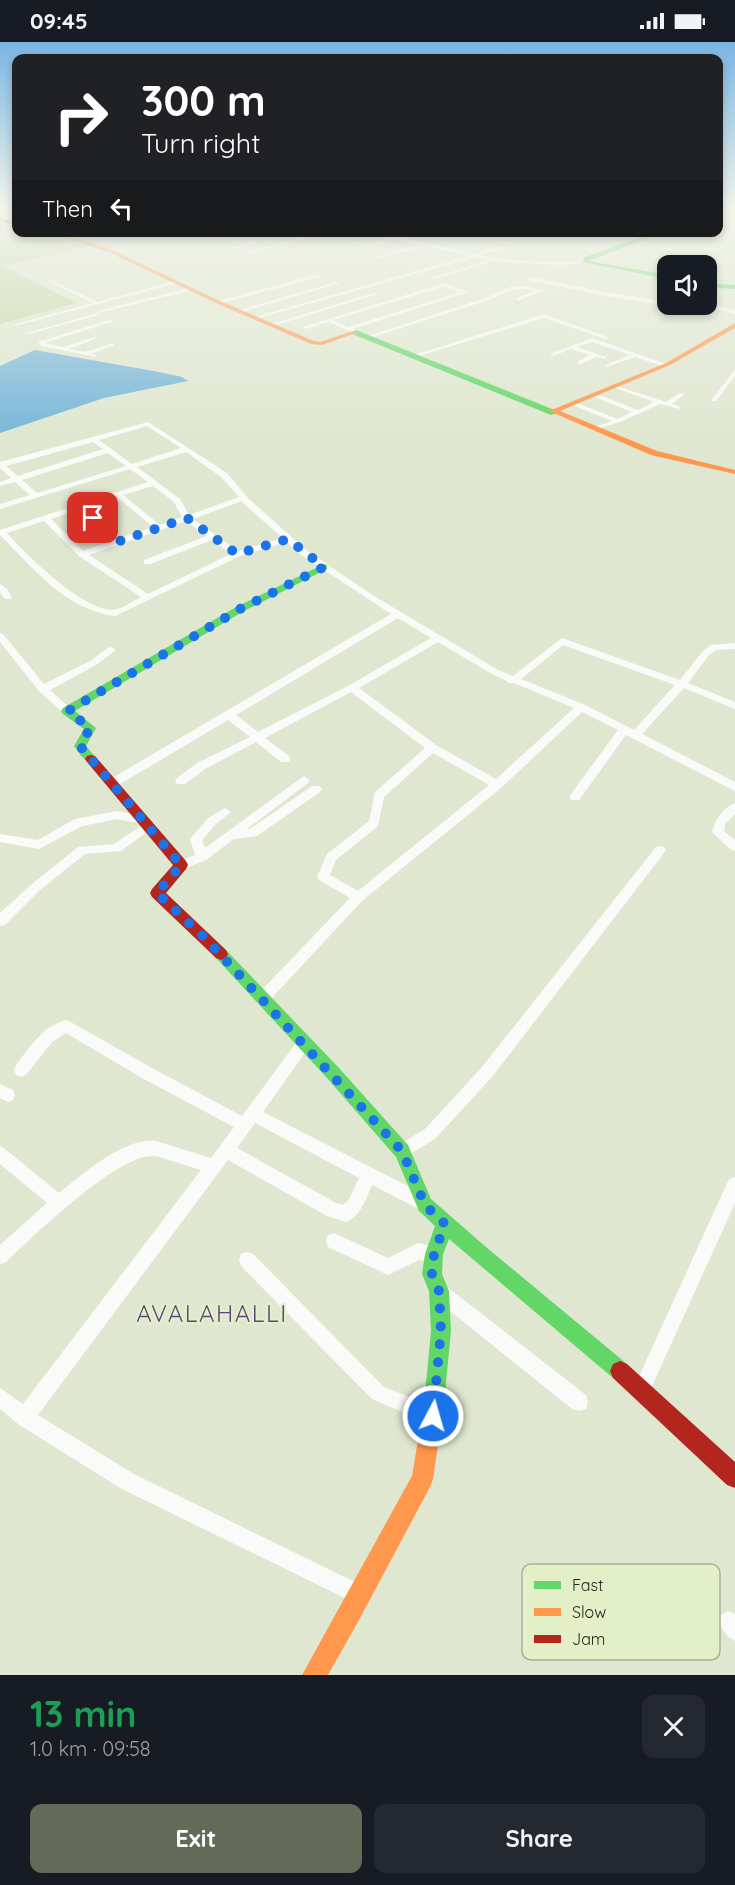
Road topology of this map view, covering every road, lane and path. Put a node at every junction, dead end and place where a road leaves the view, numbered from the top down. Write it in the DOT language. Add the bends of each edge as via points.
graph roads {
  1 [pos="64,286"];
  2 [pos="162,286"];
  3 [pos="186,286"];
  4 [pos="280,286"];
  5 [pos="326,286"];
  6 [pos="367,286"];
  7 [pos="440,286"];
  8 [pos="448,286"];
  9 [pos="519,286"];
  10 [pos="527,286"];
  11 [pos="566,286"];
  12 [pos="192,289"];
  13 [pos="270,289"];
  14 [pos="375,294"];
  15 [pos="287,297"];
  16 [pos="518,298"];
  17 [pos="218,302"];
  18 [pos="657,302"];
  19 [pos="97,303"];
  20 [pos="717,308"];
  21 [pos="239,311"];
  22 [pos="735,312"];
  23 [pos="47,316"];
  24 [pos="257,318"];
  25 [pos="328,320"];
  26 [pos="111,321"];
  27 [pos="62,323"];
  28 [pos="17,325"];
  29 [pos="271,325"];
  30 [pos="735,325"];
  31 [pos="306,327"];
  32 [pos="78,331"];
  33 [pos="357,332"];
  34 [pos="28,333"];
  35 [pos="93,338"];
  36 [pos="592,340"];
  37 [pos="112,344"];
  38 [pos="571,347"];
  39 [pos="62,349"];
  40 [pos="84,354"];
  41 [pos="553,354"];
  42 [pos="596,355"];
  43 [pos="635,355"];
  44 [pos="414,356"];
  45 [pos="94,357"];
  46 [pos="603,358"];
  47 [pos="579,363"];
  48 [pos="664,365"];
  49 [pos="608,366"];
  50 [pos="735,372"];
  51 [pos="615,386"];
  52 [pos="682,394"];
  53 [pos="594,395"];
  54 [pos="714,400"];
  55 [pos="572,403"];
  56 [pos="664,403"];
  57 [pos="678,408"];
  58 [pos="638,412"];
  59 [pos="554,413"];
  60 [pos="618,421"];
  61 [pos="596,429"];
  62 [pos="95,440"];
  63 [pos="187,449"];
  64 [pos="109,450"];
  65 [pos="1,464"];
  66 [pos="130,467"];
  67 [pos="735,472"];
  68 [pos="17,479"];
  69 [pos="153,483"];
  70 [pos="0,484"];
  71 [pos="117,494"];
  72 [pos="36,496"];
  73 [pos="243,498"];
  74 [pos="0,507"];
  75 [pos="79,507"];
  76 [pos="187,518"];
  77 [pos="46,519"];
  78 [pos="159,528"];
  79 [pos="1,533"];
  80 [pos="213,537"];
  81 [pos="288,539"];
  82 [pos="120,541"];
  83 [pos="82,554"];
  84 [pos="237,554"];
  85 [pos="147,562"];
  86 [pos="324,567"];
  87 [pos="0,587"];
  88 [pos="146,596"];
  89 [pos="8,597"];
  90 [pos="398,614"];
  91 [pos="0,636"];
  92 [pos="438,638"];
  93 [pos="735,646"];
  94 [pos="111,650"];
  95 [pos="512,681"];
  96 [pos="682,684"];
  97 [pos="352,688"];
  98 [pos="43,689"];
  99 [pos="734,704"];
  100 [pos="581,707"];
  101 [pos="68,711"];
  102 [pos="229,715"];
  103 [pos="624,729"];
  104 [pos="636,735"];
  105 [pos="258,736"];
  106 [pos="432,748"];
  107 [pos="285,759"];
  108 [pos="304,780"];
  109 [pos="181,781"];
  110 [pos="111,784"];
  111 [pos="497,785"];
  112 [pos="735,787"];
  113 [pos="316,789"];
  114 [pos="574,797"];
  115 [pos="735,807"];
  116 [pos="225,812"];
  117 [pos="143,822"];
  118 [pos="233,835"];
  119 [pos="0,838"];
  120 [pos="735,847"];
  121 [pos="660,850"];
  122 [pos="202,856"];
  123 [pos="181,865"];
  124 [pos="359,897"];
  125 [pos="0,921"];
  126 [pos="262,999"];
  127 [pos="304,1043"];
  128 [pos="21,1070"];
  129 [pos="249,1120"];
  130 [pos="227,1151"];
  131 [pos="402,1151"];
  132 [pos="3,1163"];
  133 [pos="215,1167"];
  134 [pos="368,1176"];
  135 [pos="735,1185"];
  136 [pos="58,1202"];
  137 [pos="425,1205"];
  138 [pos="445,1224"];
  139 [pos="334,1240"];
  140 [pos="434,1254"];
  141 [pos="0,1256"];
  142 [pos="247,1260"];
  143 [pos="439,1291"];
  144 [pos="642,1389"];
  145 [pos="0,1397"];
  146 [pos="579,1402"];
  147 [pos="25,1416"];
  148 [pos="433,1416"];
  149 [pos="735,1477"];
  150 [pos="360,1595"];
  151 [pos="314,1675"];
  1 -- 19 [label="street"];
  2 -- 19 [label="street"];
  3 -- 12 [label="street"];
  4 -- 13 [label="street"];
  5 -- 15 [label="street"];
  6 -- 24 [label="street"];
  7 -- 25 [label="street"];
  8 -- 33 [label="street" via="465,292"];
  9 -- 33 [label="street" via="487,299"];
  10 -- 16 [label="street" via="540,291"];
  11 -- 18 [label="street"];
  12 -- 17 [label="street"];
  12 -- 27 [label="street"];
  13 -- 15 [label="street"];
  13 -- 17 [label="street"];
  14 -- 29 [label="street"];
  15 -- 21 [label="street"];
  17 -- 21 [label="street"];
  19 -- 23 [label="street"];
  20 -- 22 [label="street"];
  21 -- 24 [label="street"];
  23 -- 27 [label="street"];
  23 -- 28 [label="street"];
  24 -- 29 [label="street"];
  25 -- 31 [label="street"];
  25 -- 33 [label="street"];
  26 -- 32 [label="street"];
  27 -- 32 [label="street"];
  27 -- 34 [label="street"];
  29 -- 33 [label="street" via="320,344"];
  30 -- 48 [label="street"];
  32 -- 39 [label="street" via="41,342"];
  33 -- 44 [label="street"];
  35 -- 39 [label="street"];
  36 -- 38 [label="street"];
  36 -- 43 [label="street"];
  36 -- 44 [label="street" via="604,337 538,316"];
  37 -- 40 [label="street"];
  38 -- 41 [label="street"];
  38 -- 42 [label="street"];
  39 -- 40 [label="street"];
  40 -- 45 [label="street"];
  42 -- 46 [label="street"];
  42 -- 47 [label="street"];
  43 -- 48 [label="street"];
  43 -- 49 [label="street"];
  44 -- 59 [label="street"];
  48 -- 51 [label="street"];
  50 -- 54 [label="street"];
  51 -- 53 [label="street"];
  51 -- 56 [label="street"];
  52 -- 56 [label="street"];
  53 -- 55 [label="street"];
  53 -- 58 [label="street"];
  55 -- 59 [label="street"];
  55 -- 60 [label="street"];
  56 -- 57 [label="street"];
  56 -- 58 [label="street"];
  58 -- 60 [label="street"];
  59 -- 61 [label="street"];
  60 -- 61 [label="street"];
  61 -- 67 [label="street" via="672,459"];
  62 -- 63 [label="street" via="148,424"];
  62 -- 64 [label="street"];
  62 -- 65 [label="street"];
  63 -- 66 [label="street"];
  63 -- 73 [label="street" via="224,475"];
  64 -- 66 [label="street"];
  64 -- 68 [label="street"];
  65 -- 68 [label="street"];
  66 -- 69 [label="street"];
  66 -- 72 [label="street"];
  68 -- 70 [label="street"];
  68 -- 72 [label="street"];
  69 -- 71 [label="street"];
  69 -- 76 [label="street" via="177,501"];
  71 -- 75 [label="street"];
  71 -- 78 [label="street"];
  72 -- 74 [label="street"];
  73 -- 76 [label="street"];
  73 -- 81 [label="street"];
  75 -- 77 [label="street"];
  75 -- 82 [label="street"];
  76 -- 78 [label="street"];
  76 -- 80 [label="street"];
  77 -- 79 [label="street"];
  77 -- 83 [label="street"];
  78 -- 82 [label="street"];
  79 -- 88 [label="street" via="46,579 104,614 115,613"];
  80 -- 84 [label="street"];
  80 -- 85 [label="street"];
  81 -- 84 [label="street"];
  81 -- 86 [label="street"];
  82 -- 83 [label="street"];
  83 -- 88 [label="street"];
  84 -- 88 [label="street"];
  86 -- 90 [label="street"];
  86 -- 101 [label="street" via="240,609"];
  87 -- 89 [label="street"];
  90 -- 92 [label="street"];
  90 -- 102 [label="street"];
  91 -- 98 [label="street"];
  92 -- 95 [label="street"];
  92 -- 97 [label="street"];
  93 -- 96 [label="street" via="714,647"];
  94 -- 98 [label="street"];
  95 -- 96 [label="street" via="562,641"];
  95 -- 100 [label="street"];
  96 -- 99 [label="street"];
  96 -- 104 [label="street"];
  97 -- 105 [label="street"];
  97 -- 106 [label="street"];
  98 -- 101 [label="street"];
  100 -- 103 [label="street"];
  100 -- 111 [label="street"];
  101 -- 110 [label="street" via="90,728 80,746"];
  102 -- 105 [label="street"];
  102 -- 110 [label="street"];
  103 -- 104 [label="street"];
  103 -- 114 [label="street"];
  104 -- 112 [label="street"];
  105 -- 107 [label="street"];
  105 -- 109 [label="street"];
  106 -- 111 [label="street"];
  106 -- 124 [label="street" via="379,795 375,823 331,857 323,877"];
  108 -- 118 [label="street"];
  110 -- 117 [label="street"];
  111 -- 124 [label="street"];
  113 -- 118 [label="street" via="254,833"];
  115 -- 120 [label="street" via="720,822 718,832"];
  116 -- 122 [label="street" via="196,839"];
  117 -- 119 [label="street" via="117,815 79,822 39,845"];
  117 -- 123 [label="street"];
  117 -- 125 [label="street" via="117,848 82,850"];
  118 -- 122 [label="street"];
  121 -- 131 [label="street" via="487,1072 430,1134"];
  122 -- 123 [label="street"];
  123 -- 126 [label="street" via="157,893"];
  124 -- 126 [label="street"];
  126 -- 127 [label="street"];
  127 -- 129 [label="street"];
  127 -- 131 [label="street"];
  128 -- 129 [label="street" via="50,1035 67,1026 147,1073"];
  129 -- 130 [label="street"];
  129 -- 134 [label="street"];
  130 -- 133 [label="street"];
  130 -- 134 [label="street" via="346,1214 355,1205"];
  131 -- 137 [label="street"];
  132 -- 136 [label="street"];
  133 -- 136 [label="street" via="148,1148 129,1153"];
  133 -- 147 [label="street"];
  134 -- 137 [label="street"];
  135 -- 144 [label="street"];
  136 -- 141 [label="street"];
  137 -- 138 [label="street"];
  138 -- 140 [label="street"];
  138 -- 144 [label="street"];
  139 -- 140 [label="street" via="388,1267 418,1251"];
  140 -- 143 [label="street" via="432,1274"];
  142 -- 148 [label="street" via="378,1393"];
  143 -- 146 [label="street"];
  143 -- 148 [label="street" via="441,1331"];
  144 -- 149 [label="street"];
  145 -- 147 [label="street"];
  147 -- 150 [label="street" via="127,1481"];
  148 -- 150 [label="street" via="422,1479"];
  150 -- 151 [label="street"];
}
